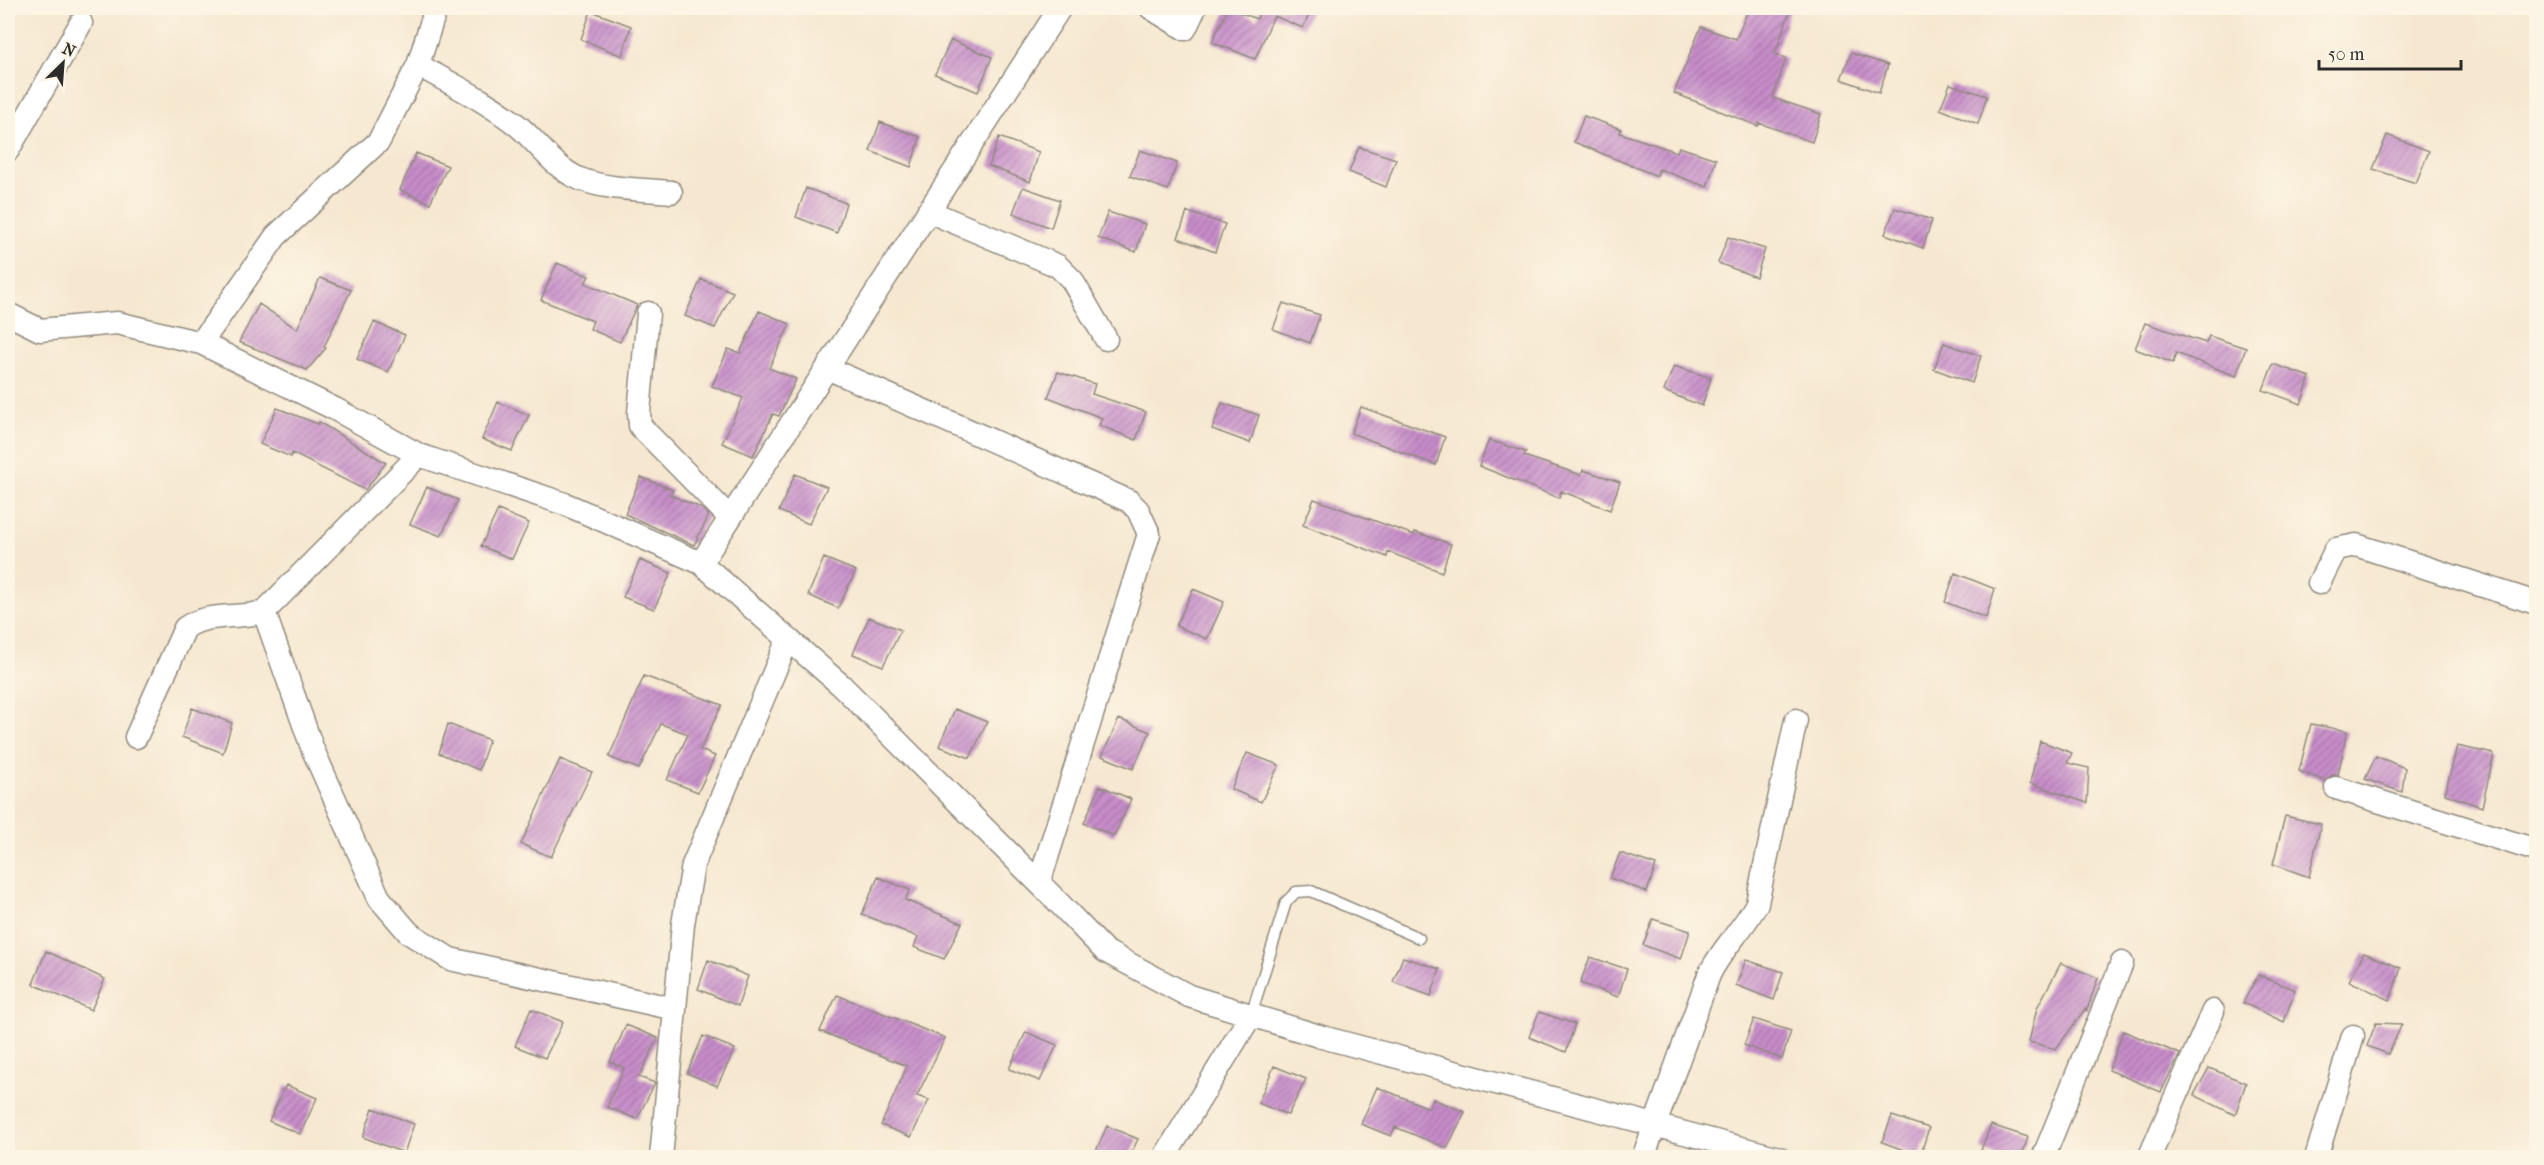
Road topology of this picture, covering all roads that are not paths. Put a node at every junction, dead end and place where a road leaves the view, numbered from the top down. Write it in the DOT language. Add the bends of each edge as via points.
graph roads {
  1 [pos="436,8"];
  2 [pos="1060,8"];
  3 [pos="1151,8"];
  4 [pos="1195,8"];
  5 [pos="81,23"];
  6 [pos="418,65"];
  7 [pos="8,150"];
  8 [pos="671,192"];
  9 [pos="928,211"];
  10 [pos="648,313"];
  11 [pos="8,314"];
  12 [pos="40,330"];
  13 [pos="8,334"];
  14 [pos="1106,339"];
  15 [pos="201,343"];
  16 [pos="827,368"];
  17 [pos="419,454"];
  18 [pos="730,518"];
  19 [pos="701,563"];
  20 [pos="2319,583"];
  21 [pos="2536,603"];
  22 [pos="264,612"];
  23 [pos="788,639"];
  24 [pos="1796,720"];
  25 [pos="136,737"];
  26 [pos="2336,788"];
  27 [pos="2536,850"];
  28 [pos="1039,883"];
  29 [pos="1419,938"];
  30 [pos="2122,963"];
  31 [pos="675,1009"];
  32 [pos="2213,1011"];
  33 [pos="1251,1015"];
  34 [pos="2353,1036"];
  35 [pos="1654,1125"];
  36 [pos="661,1158"];
  37 [pos="1164,1158"];
  38 [pos="1643,1158"];
  39 [pos="1779,1158"];
  40 [pos="2043,1158"];
  41 [pos="2149,1158"];
  42 [pos="2316,1158"];
  1 -- 6 [label="street"];
  2 -- 9 [label="street"];
  3 -- 4 [label="street" via="1185,30"];
  5 -- 7 [label="street"];
  6 -- 8 [label="street" via="500,112 562,169 579,178 602,185"];
  6 -- 15 [label="street" via="379,141 276,236"];
  9 -- 14 [label="street" via="1058,266 1072,280"];
  9 -- 16 [label="street"];
  10 -- 18 [label="street" via="640,426"];
  11 -- 12 [label="street"];
  12 -- 13 [label="street"];
  12 -- 15 [label="street" via="117,323"];
  15 -- 17 [label="street"];
  16 -- 18 [label="street"];
  16 -- 28 [label="street" via="1129,501 1145,523 1149,534"];
  17 -- 19 [label="street" via="565,504"];
  17 -- 22 [label="street"];
  18 -- 19 [label="street"];
  19 -- 23 [label="street"];
  20 -- 21 [label="street" via="2336,549 2356,545"];
  22 -- 25 [label="street" via="194,621 185,628"];
  22 -- 31 [label="street" via="313,750 379,898 409,933 450,959"];
  23 -- 28 [label="street" via="842,686"];
  23 -- 31 [label="street" via="693,865"];
  24 -- 35 [label="street" via="1757,903 1709,975"];
  26 -- 27 [label="street"];
  28 -- 33 [label="street" via="1105,951 1189,996"];
  29 -- 33 [label="lane" via="1311,891 1296,892 1286,902"];
  30 -- 40 [label="street"];
  31 -- 36 [label="street"];
  32 -- 41 [label="street"];
  33 -- 35 [label="street"];
  33 -- 37 [label="street"];
  34 -- 42 [label="street"];
  35 -- 38 [label="street"];
  35 -- 39 [label="street"];
}
